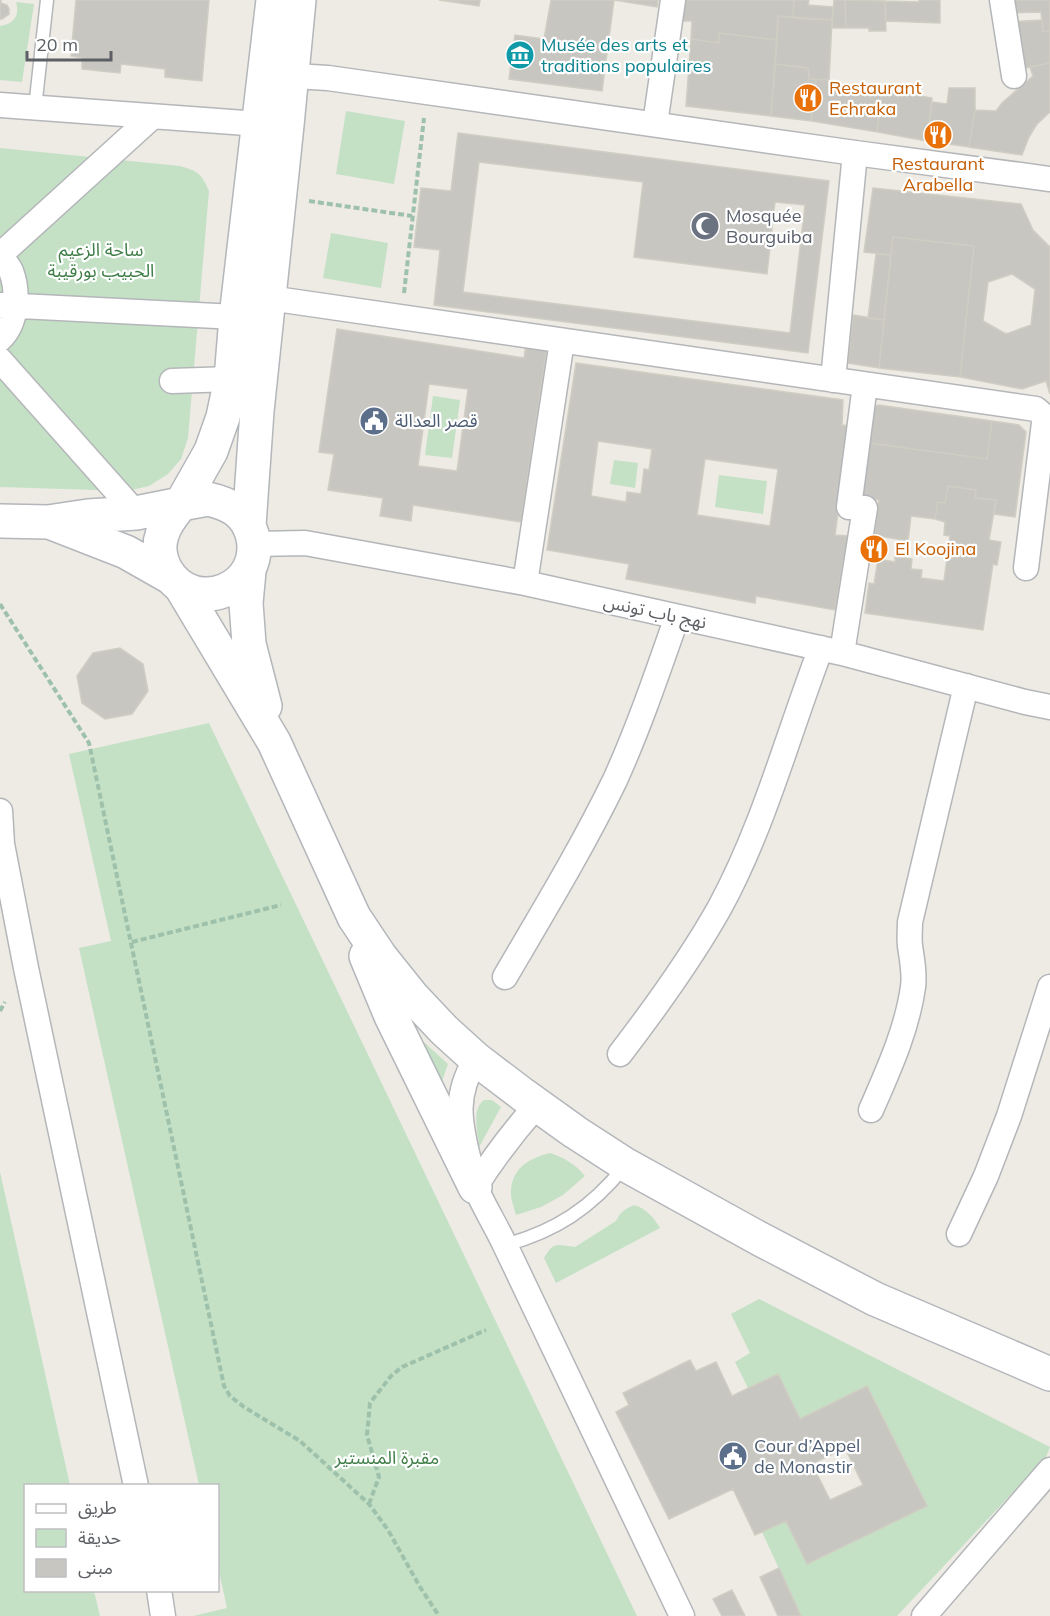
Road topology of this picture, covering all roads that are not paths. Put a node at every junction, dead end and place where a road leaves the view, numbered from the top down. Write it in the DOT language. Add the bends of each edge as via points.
graph roads {
  1 [pos="47,0"];
  2 [pos="273,0"];
  3 [pos="299,0"];
  4 [pos="673,0"];
  5 [pos="1002,0"];
  6 [pos="278,75"];
  7 [pos="1014,76"];
  8 [pos="0,105"];
  9 [pos="35,108"];
  10 [pos="152,117"];
  11 [pos="655,124"];
  12 [pos="273,125"];
  13 [pos="855,153"];
  14 [pos="1050,179"];
  15 [pos="0,255"];
  16 [pos="268,298"];
  17 [pos="7,306"];
  18 [pos="236,317"];
  19 [pos="0,339"];
  20 [pos="562,341"];
  21 [pos="0,360"];
  22 [pos="231,379"];
  23 [pos="833,380"];
  24 [pos="172,381"];
  25 [pos="865,385"];
  26 [pos="181,504"];
  27 [pos="136,513"];
  28 [pos="0,521"];
  29 [pos="48,522"];
  30 [pos="251,547"];
  31 [pos="1026,568"];
  32 [pos="176,582"];
  33 [pos="525,583"];
  34 [pos="677,617"];
  35 [pos="832,651"];
  36 [pos="966,686"];
  37 [pos="1050,707"];
  38 [pos="274,742"];
  39 [pos="0,811"];
  40 [pos="354,917"];
  41 [pos="505,977"];
  42 [pos="1050,987"];
  43 [pos="620,1054"];
  44 [pos="476,1059"];
  45 [pos="537,1105"];
  46 [pos="871,1110"];
  47 [pos="626,1165"];
  48 [pos="475,1187"];
  49 [pos="959,1234"];
  50 [pos="505,1245"];
  51 [pos="1050,1374"];
  52 [pos="1050,1470"];
  53 [pos="136,1484"];
  54 [pos="159,1592"];
  55 [pos="163,1616"];
  56 [pos="682,1616"];
  57 [pos="924,1616"];
  1 -- 9 [label="lane"];
  2 -- 6 [label="main road"];
  3 -- 6 [label="main road"];
  4 -- 11 [label="street"];
  5 -- 7 [label="street"];
  6 -- 11 [label="street"];
  6 -- 12 [label="main road"];
  8 -- 9 [label="street"];
  9 -- 10 [label="street"];
  10 -- 12 [label="street"];
  10 -- 15 [label="street"];
  11 -- 13 [label="street"];
  12 -- 16 [label="main road"];
  12 -- 18 [label="main road"];
  13 -- 14 [label="street"];
  13 -- 23 [label="street"];
  15 -- 17 [label="street" via="10,271 16,293"];
  16 -- 20 [label="street"];
  16 -- 30 [label="main road" via="257,411"];
  17 -- 18 [label="street"];
  17 -- 19 [label="street" via="14,316"];
  18 -- 22 [label="main road"];
  20 -- 23 [label="street"];
  20 -- 33 [label="street"];
  21 -- 27 [label="street"];
  22 -- 24 [label="street"];
  22 -- 26 [label="main road" via="211,451"];
  23 -- 25 [label="street"];
  25 -- 31 [label="street" via="1040,411 1044,423"];
  25 -- 35 [label="street" via="849,507 865,508"];
  26 -- 27 [label="main road"];
  26 -- 30 [label="main road" via="208,500 225,503 239,512"];
  26 -- 32 [label="main road" via="166,523 159,545 164,567"];
  27 -- 29 [label="main road"];
  28 -- 29 [label="main road"];
  29 -- 32 [label="main road" via="126,552"];
  30 -- 32 [label="main road" via="239,583 226,591 211,595 195,593"];
  30 -- 33 [label="street, نهج باب تونس" via="305,543"];
  30 -- 38 [label="main road" via="246,603 249,644"];
  32 -- 38 [label="main road"];
  33 -- 34 [label="street, نهج باب تونس"];
  34 -- 35 [label="street, نهج باب تونس"];
  34 -- 41 [label="street" via="615,779"];
  35 -- 36 [label="street, نهج باب تونس"];
  35 -- 43 [label="street" via="804,693 766,803 721,906 657,1006"];
  36 -- 37 [label="street, نهج باب تونس"];
  36 -- 46 [label="street" via="910,922 913,987 895,1054"];
  38 -- 40 [label="main road"];
  39 -- 53 [label="street" via="26,968"];
  40 -- 44 [label="main road" via="412,996"];
  40 -- 48 [label="main road" via="376,983"];
  42 -- 49 [label="street" via="1009,1116"];
  44 -- 45 [label="main road"];
  44 -- 48 [label="street" via="460,1103 464,1143"];
  45 -- 47 [label="main road"];
  45 -- 48 [label="street"];
  47 -- 50 [label="lane" via="573,1216"];
  47 -- 51 [label="main road" via="875,1299"];
  48 -- 50 [label="street"];
  50 -- 56 [label="street"];
  52 -- 57 [label="street"];
  54 -- 55 [label="street"];
}
